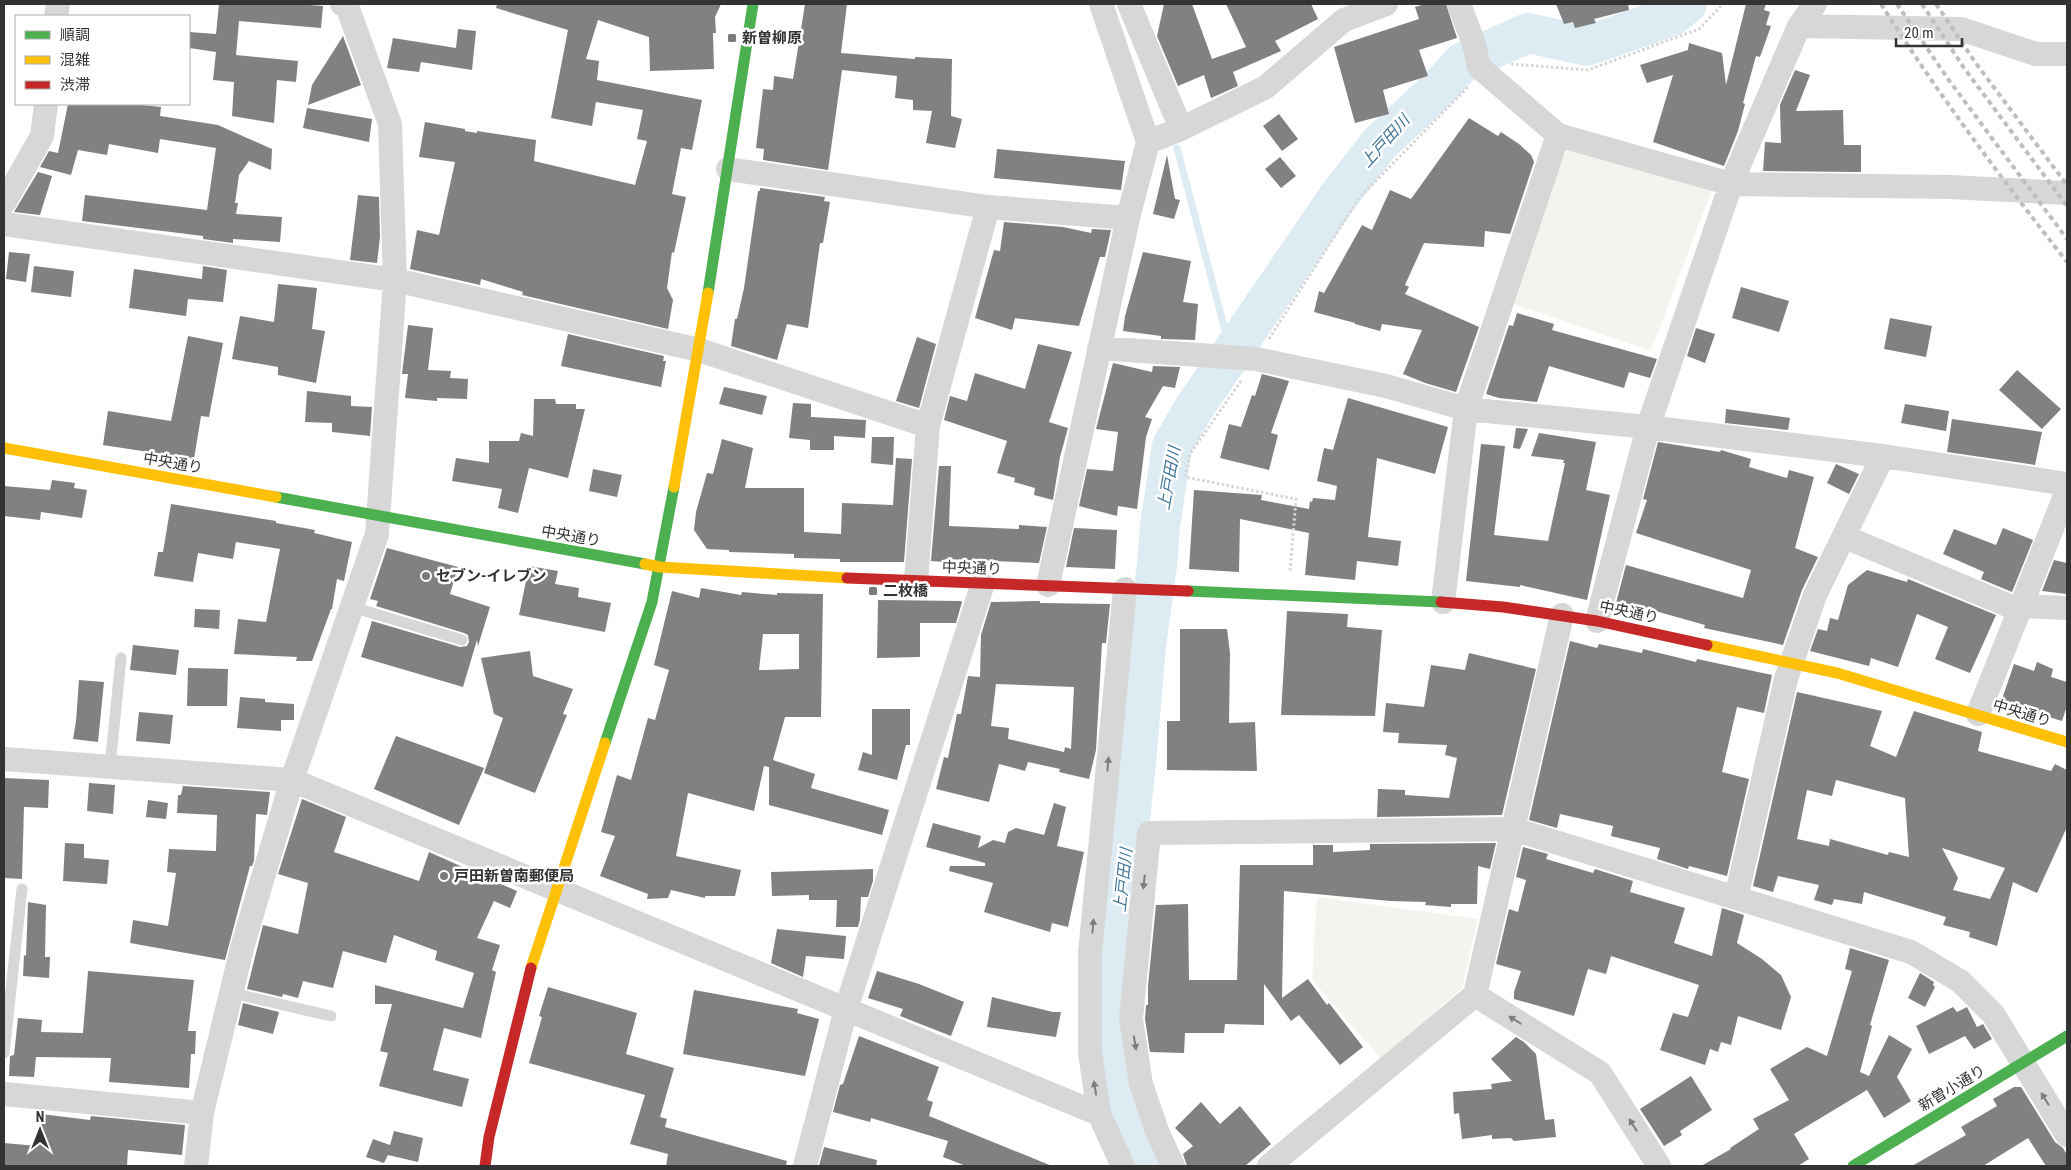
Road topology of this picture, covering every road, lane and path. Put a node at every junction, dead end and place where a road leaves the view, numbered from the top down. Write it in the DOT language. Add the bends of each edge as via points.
graph roads {
  1 [pos="346,4"];
  2 [pos="753,4"];
  3 [pos="1101,4"];
  4 [pos="1129,4"];
  5 [pos="1386,4"];
  6 [pos="1459,4"];
  7 [pos="1723,4"];
  8 [pos="1814,4"];
  9 [pos="1799,26"];
  10 [pos="2067,54"];
  11 [pos="1481,69"];
  12 [pos="46,105"];
  13 [pos="1181,129"];
  14 [pos="1558,134"];
  15 [pos="1148,142"];
  16 [pos="728,169"];
  17 [pos="1731,184"];
  18 [pos="2067,193"];
  19 [pos="4,203"];
  20 [pos="988,207"];
  21 [pos="1128,218"];
  22 [pos="4,224"];
  23 [pos="395,280"];
  24 [pos="1099,348"];
  25 [pos="699,350"];
  26 [pos="1252,358"];
  27 [pos="1466,409"];
  28 [pos="928,426"];
  29 [pos="1648,427"];
  30 [pos="4,448"];
  31 [pos="1883,456"];
  32 [pos="2067,484"];
  33 [pos="2067,491"];
  34 [pos="378,516"];
  35 [pos="1845,537"];
  36 [pos="660,567"];
  37 [pos="916,581"];
  38 [pos="983,583"];
  39 [pos="1048,585"];
  40 [pos="1132,589"];
  41 [pos="1288,595"];
  42 [pos="1443,602"];
  43 [pos="352,607"];
  44 [pos="2020,608"];
  45 [pos="2067,608"];
  46 [pos="1562,615"];
  47 [pos="1597,621"];
  48 [pos="462,640"];
  49 [pos="121,658"];
  50 [pos="1792,663"];
  51 [pos="1978,714"];
  52 [pos="2067,742"];
  53 [pos="4,759"];
  54 [pos="110,767"];
  55 [pos="292,780"];
  56 [pos="1512,829"];
  57 [pos="22,888"];
  58 [pos="556,889"];
  59 [pos="1736,898"];
  60 [pos="232,992"];
  61 [pos="1475,995"];
  62 [pos="846,1009"];
  63 [pos="331,1016"];
  64 [pos="2067,1036"];
  65 [pos="4,1053"];
  66 [pos="2022,1063"];
  67 [pos="4,1094"];
  68 [pos="202,1113"];
  69 [pos="1100,1114"];
  70 [pos="2067,1135"];
  71 [pos="196,1166"];
  72 [pos="485,1166"];
  73 [pos="804,1166"];
  74 [pos="1123,1166"];
  75 [pos="1173,1166"];
  76 [pos="1270,1166"];
  77 [pos="1659,1166"];
  78 [pos="1853,1166"];
  1 -- 23 [label="street" via="390,124"];
  2 -- 16 [label="street"];
  3 -- 15 [label="street"];
  4 -- 13 [label="street"];
  5 -- 13 [label="street" via="1344,20 1266,87"];
  6 -- 11 [label="street"];
  7 -- 11 [label="path" via="1699,29 1588,70 1510,64"];
  8 -- 9 [label="street"];
  9 -- 10 [label="street" via="1962,30 2036,54"];
  9 -- 17 [label="street"];
  11 -- 14 [label="street"];
  11 -- 26 [label="path" via="1359,198"];
  12 -- 19 [label="street" via="42,136"];
  13 -- 15 [label="street"];
  14 -- 17 [label="street"];
  14 -- 27 [label="street"];
  15 -- 21 [label="street"];
  16 -- 20 [label="street"];
  16 -- 25 [label="street"];
  17 -- 18 [label="street"];
  17 -- 29 [label="street"];
  20 -- 21 [label="street"];
  20 -- 28 [label="street"];
  21 -- 24 [label="street"];
  22 -- 23 [label="street"];
  23 -- 25 [label="street"];
  23 -- 34 [label="street"];
  24 -- 26 [label="street"];
  24 -- 39 [label="street"];
  25 -- 28 [label="street"];
  25 -- 36 [label="street"];
  26 -- 27 [label="street" via="1386,386"];
  26 -- 41 [label="path" via="1190,454 1185,477 1296,499"];
  27 -- 29 [label="street"];
  27 -- 42 [label="street"];
  28 -- 37 [label="street"];
  29 -- 31 [label="street"];
  29 -- 47 [label="street"];
  30 -- 34 [label="street, 中央通り"];
  31 -- 32 [label="street"];
  31 -- 35 [label="street"];
  33 -- 44 [label="street"];
  34 -- 36 [label="street, 中央通り"];
  34 -- 43 [label="street" via="377,534"];
  35 -- 44 [label="street"];
  35 -- 50 [label="street" via="1815,595"];
  36 -- 37 [label="street, 中央通り"];
  36 -- 58 [label="street" via="652,602"];
  37 -- 38 [label="street, 中央通り"];
  38 -- 39 [label="street, 中央通り"];
  38 -- 62 [label="street"];
  39 -- 40 [label="street, 中央通り"];
  40 -- 41 [label="street, 中央通り"];
  69 -- 40 [label="street, one-way" via="1090,1054 1090,953"];
  41 -- 42 [label="street, 中央通り"];
  42 -- 46 [label="street, 中央通り"];
  43 -- 48 [label="lane"];
  43 -- 55 [label="street"];
  44 -- 45 [label="street"];
  44 -- 51 [label="street"];
  46 -- 47 [label="street, 中央通り"];
  46 -- 56 [label="street"];
  47 -- 50 [label="street, 中央通り"];
  49 -- 54 [label="lane"];
  50 -- 51 [label="street, 中央通り"];
  50 -- 59 [label="street"];
  51 -- 52 [label="street, 中央通り"];
  53 -- 54 [label="street"];
  54 -- 55 [label="street"];
  55 -- 58 [label="street"];
  55 -- 60 [label="street"];
  56 -- 59 [label="street"];
  56 -- 61 [label="street"];
  56 -- 75 [label="street, one-way" via="1149,833 1131,1019 1141,1084"];
  57 -- 65 [label="lane"];
  58 -- 62 [label="street"];
  58 -- 72 [label="street" via="525,987 489,1136"];
  59 -- 66 [label="street" via="1912,952 1960,982 1993,1014"];
  60 -- 63 [label="lane"];
  60 -- 68 [label="street"];
  61 -- 76 [label="street"];
  77 -- 61 [label="street, one-way" via="1600,1073"];
  62 -- 69 [label="street"];
  62 -- 73 [label="street"];
  64 -- 66 [label="street, 新曽小通り"];
  70 -- 66 [label="street, one-way"];
  66 -- 78 [label="street, 新曽小通り"];
  67 -- 68 [label="street"];
  68 -- 71 [label="street"];
  69 -- 74 [label="street"];
}
